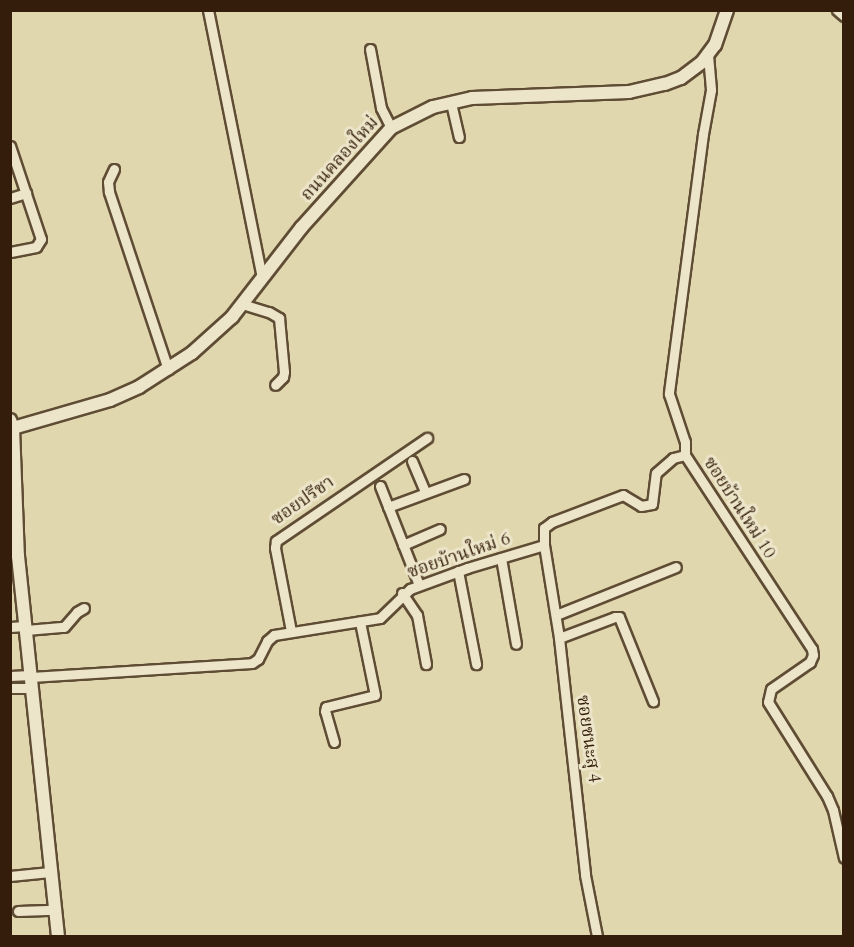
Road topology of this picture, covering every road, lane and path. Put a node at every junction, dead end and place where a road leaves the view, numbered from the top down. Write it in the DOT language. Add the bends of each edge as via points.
graph roads {
  1 [pos="208,10"];
  2 [pos="727,10"];
  3 [pos="837,10"];
  4 [pos="843,16"];
  5 [pos="370,49"];
  6 [pos="708,55"];
  7 [pos="451,103"];
  8 [pos="391,128"];
  9 [pos="459,137"];
  10 [pos="11,148"];
  11 [pos="114,169"];
  12 [pos="26,193"];
  13 [pos="10,198"];
  14 [pos="10,252"];
  15 [pos="262,279"];
  16 [pos="242,304"];
  17 [pos="168,369"];
  18 [pos="275,385"];
  19 [pos="12,424"];
  20 [pos="427,438"];
  21 [pos="685,455"];
  22 [pos="412,461"];
  23 [pos="464,479"];
  24 [pos="380,486"];
  25 [pos="425,492"];
  26 [pos="388,507"];
  27 [pos="440,529"];
  28 [pos="403,545"];
  29 [pos="544,545"];
  30 [pos="501,558"];
  31 [pos="676,567"];
  32 [pos="458,571"];
  33 [pos="15,576"];
  34 [pos="419,585"];
  35 [pos="402,593"];
  36 [pos="84,608"];
  37 [pos="556,615"];
  38 [pos="360,622"];
  39 [pos="10,627"];
  40 [pos="26,628"];
  41 [pos="291,631"];
  42 [pos="559,638"];
  43 [pos="516,644"];
  44 [pos="426,664"];
  45 [pos="476,664"];
  46 [pos="10,676"];
  47 [pos="31,680"];
  48 [pos="10,688"];
  49 [pos="653,701"];
  50 [pos="334,742"];
  51 [pos="843,858"];
  52 [pos="50,872"];
  53 [pos="10,876"];
  54 [pos="54,910"];
  55 [pos="18,911"];
  56 [pos="58,936"];
  57 [pos="597,936"];
  1 -- 15 [label="street"];
  2 -- 6 [label="street, ถนนคลองใหม่"];
  3 -- 4 [label="street"];
  5 -- 8 [label="street" via="381,108"];
  6 -- 7 [label="street, ถนนคลองใหม่" via="681,78 651,88 472,98"];
  6 -- 21 [label="street, ซอยบ้านใหม่ 10" via="711,90 669,394 685,442"];
  7 -- 8 [label="street, ถนนคลองใหม่" via="433,107"];
  7 -- 9 [label="street"];
  8 -- 15 [label="street, ถนนคลองใหม่" via="301,228"];
  10 -- 12 [label="street"];
  11 -- 17 [label="street" via="108,182 110,192"];
  12 -- 13 [label="street"];
  12 -- 14 [label="street" via="40,245"];
  15 -- 16 [label="street, ถนนคลองใหม่"];
  16 -- 17 [label="street, ถนนคลองใหม่" via="215,334"];
  16 -- 18 [label="street" via="279,318 284,372"];
  17 -- 19 [label="street, ถนนคลองใหม่" via="110,400"];
  19 -- 33 [label="street"];
  20 -- 41 [label="street, ซอยปรีชา" via="276,541"];
  21 -- 29 [label="street" via="673,458 656,473 652,504 640,506 626,495 605,501 546,526"];
  21 -- 51 [label="street, ซอยบ้านใหม่ 10" via="812,649 810,662 771,689 768,702 827,796"];
  22 -- 25 [label="street"];
  23 -- 25 [label="street"];
  24 -- 26 [label="street"];
  25 -- 26 [label="street"];
  26 -- 28 [label="street"];
  27 -- 28 [label="street"];
  28 -- 34 [label="street"];
  29 -- 30 [label="street, ซอยบ้านใหม่ 6"];
  29 -- 37 [label="street, ซอยชนะสุ 4"];
  30 -- 32 [label="street, ซอยบ้านใหม่ 6"];
  30 -- 43 [label="street"];
  31 -- 37 [label="street"];
  32 -- 34 [label="street, ซอยบ้านใหม่ 6"];
  32 -- 45 [label="street"];
  33 -- 40 [label="street"];
  34 -- 35 [label="street, ซอยบ้านใหม่ 6"];
  35 -- 38 [label="street, ซอยบ้านใหม่ 6" via="385,616"];
  35 -- 44 [label="street" via="417,615"];
  36 -- 40 [label="street" via="64,627"];
  37 -- 42 [label="street, ซอยชนะสุ 4"];
  38 -- 41 [label="street, ซอยบ้านใหม่ 6"];
  38 -- 50 [label="street" via="375,695 326,707"];
  39 -- 40 [label="street"];
  40 -- 47 [label="street"];
  41 -- 47 [label="street, ซอยบ้านใหม่ 6" via="270,636 258,659 248,664"];
  42 -- 49 [label="street" via="619,617"];
  42 -- 57 [label="street, ซอยชนะสุ 4" via="585,874"];
  46 -- 47 [label="street"];
  47 -- 48 [label="street"];
  47 -- 52 [label="street"];
  52 -- 53 [label="street"];
  52 -- 54 [label="street"];
  54 -- 55 [label="street"];
  54 -- 56 [label="street"];
}
